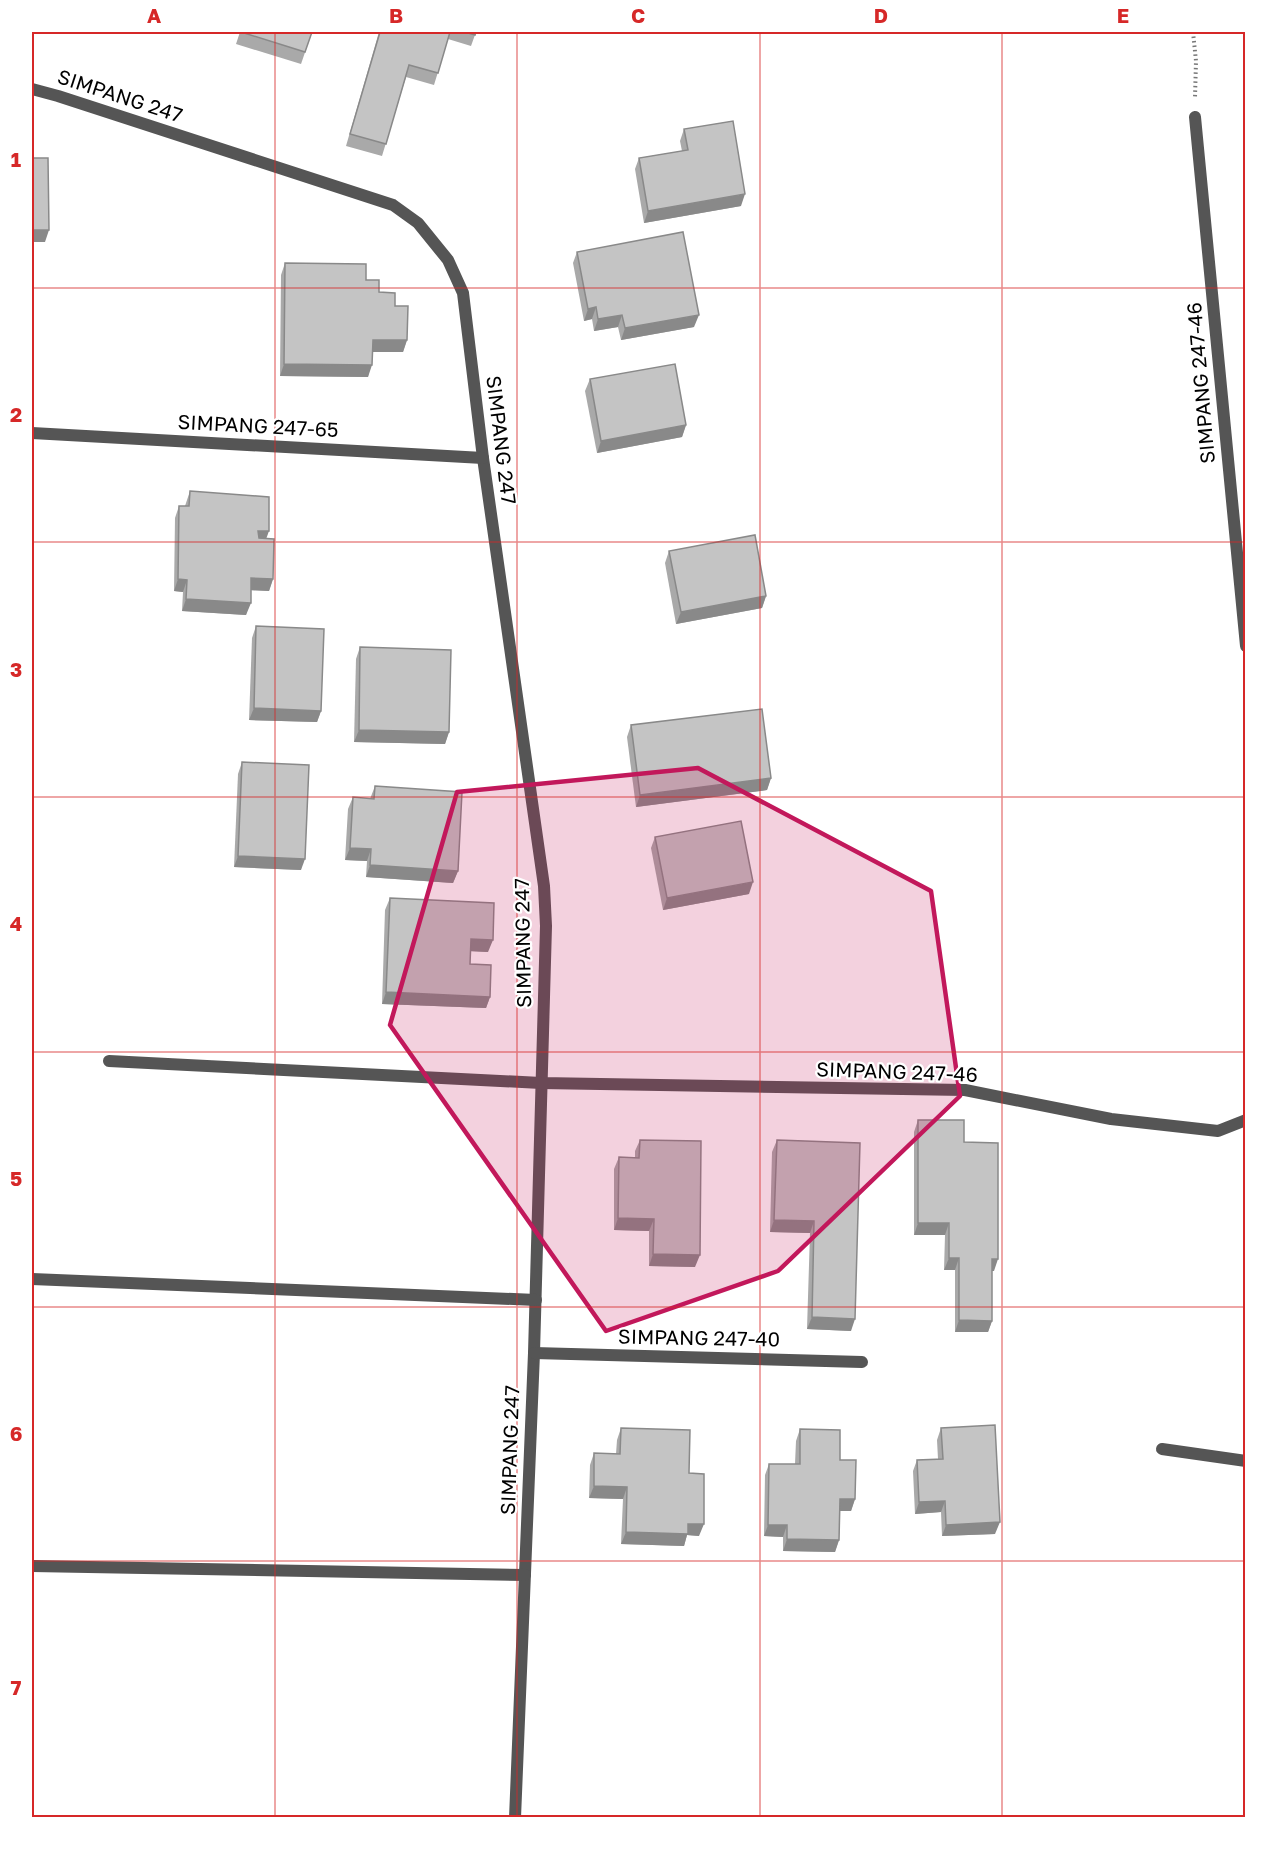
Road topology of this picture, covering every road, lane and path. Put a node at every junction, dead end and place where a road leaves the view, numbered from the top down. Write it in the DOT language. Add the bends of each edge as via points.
graph roads {
  1 [pos="1193,32"];
  2 [pos="32,89"];
  3 [pos="1195,117"];
  4 [pos="32,433"];
  5 [pos="483,458"];
  6 [pos="1245,646"];
  7 [pos="110,1061"];
  8 [pos="541,1083"];
  9 [pos="1245,1120"];
  10 [pos="32,1279"];
  11 [pos="536,1300"];
  12 [pos="534,1353"];
  13 [pos="862,1362"];
  14 [pos="1162,1449"];
  15 [pos="1245,1461"];
  16 [pos="32,1566"];
  17 [pos="525,1575"];
  18 [pos="515,1818"];
  1 -- 3 [label="path"];
  2 -- 5 [label="street, SIMPANG 247" via="393,205 418,223 447,260 463,292"];
  3 -- 6 [label="street, SIMPANG 247-46"];
  4 -- 5 [label="street, SIMPANG 247-65"];
  5 -- 8 [label="street, SIMPANG 247" via="544,886"];
  7 -- 8 [label="street"];
  8 -- 9 [label="street, SIMPANG 247-46" via="965,1090 1111,1119 1218,1131"];
  8 -- 11 [label="street, SIMPANG 247"];
  10 -- 11 [label="street"];
  11 -- 12 [label="street, SIMPANG 247"];
  12 -- 13 [label="street, SIMPANG 247-40"];
  12 -- 17 [label="street, SIMPANG 247"];
  14 -- 15 [label="street"];
  16 -- 17 [label="street"];
  17 -- 18 [label="street, SIMPANG 247"];
}
